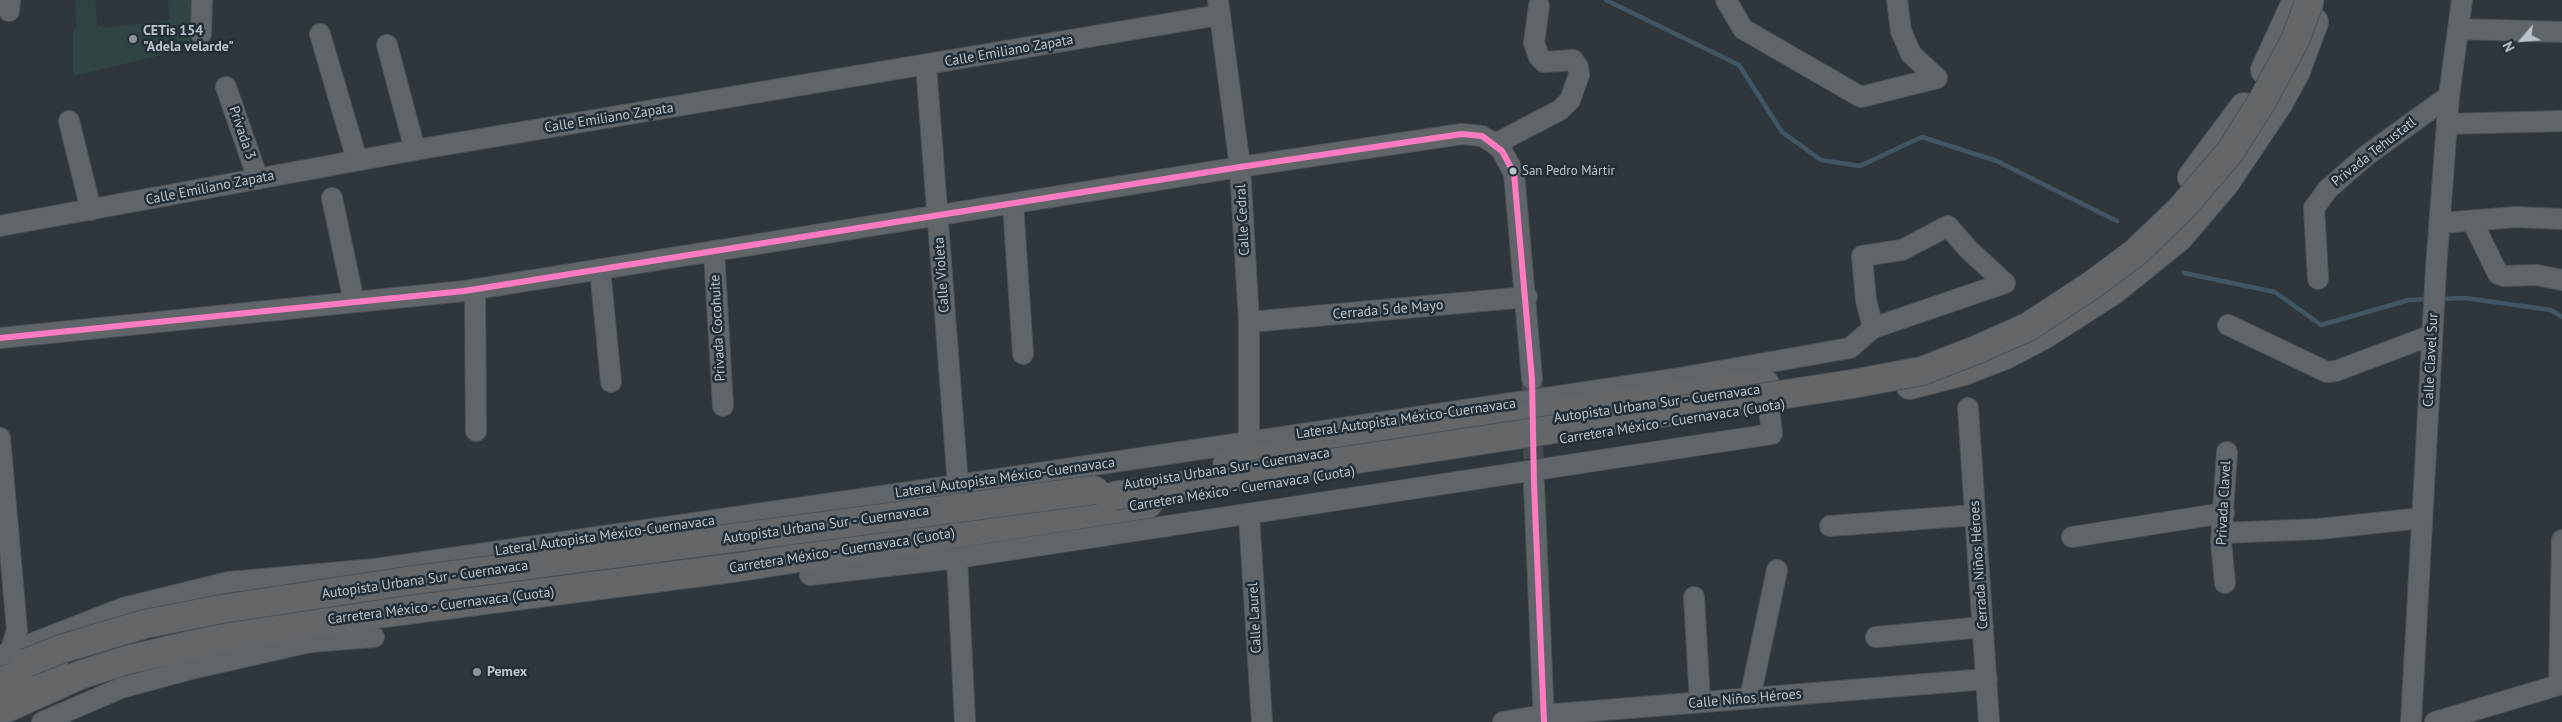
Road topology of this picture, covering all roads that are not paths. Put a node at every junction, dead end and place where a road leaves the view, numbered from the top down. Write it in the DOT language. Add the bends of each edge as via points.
graph roads {
  1 [pos="202,0"];
  2 [pos="1726,0"];
  3 [pos="1898,0"];
  4 [pos="2297,0"];
  5 [pos="2302,0"];
  6 [pos="2310,0"];
  7 [pos="2322,0"];
  8 [pos="2462,0"];
  9 [pos="1539,6"];
  10 [pos="1219,8"];
  11 [pos="2459,29"];
  12 [pos="2562,32"];
  13 [pos="201,34"];
  14 [pos="320,34"];
  15 [pos="387,45"];
  16 [pos="926,65"];
  17 [pos="226,87"];
  18 [pos="2449,96"];
  19 [pos="69,121"];
  20 [pos="2562,121"];
  21 [pos="2447,124"];
  22 [pos="1495,144"];
  23 [pos="415,150"];
  24 [pos="357,160"];
  25 [pos="1240,167"];
  26 [pos="258,179"];
  27 [pos="332,198"];
  28 [pos="1013,204"];
  29 [pos="91,210"];
  30 [pos="937,215"];
  31 [pos="2562,219"];
  32 [pos="2472,221"];
  33 [pos="2441,223"];
  34 [pos="0,226"];
  35 [pos="714,251"];
  36 [pos="600,269"];
  37 [pos="2318,279"];
  38 [pos="2562,280"];
  39 [pos="475,289"];
  40 [pos="1527,297"];
  41 [pos="354,302"];
  42 [pos="1249,322"];
  43 [pos="2228,325"];
  44 [pos="1873,328"];
  45 [pos="2432,331"];
  46 [pos="0,338"];
  47 [pos="1023,354"];
  48 [pos="1532,379"];
  49 [pos="611,382"];
  50 [pos="722,406"];
  51 [pos="1769,408"];
  52 [pos="1968,408"];
  53 [pos="476,431"];
  54 [pos="0,438"];
  55 [pos="1249,442"];
  56 [pos="2227,452"];
  57 [pos="1534,484"];
  58 [pos="958,485"];
  59 [pos="2224,513"];
  60 [pos="1249,515"];
  61 [pos="1975,515"];
  62 [pos="2422,518"];
  63 [pos="1830,526"];
  64 [pos="2222,533"];
  65 [pos="2072,537"];
  66 [pos="2562,540"];
  67 [pos="957,558"];
  68 [pos="740,567"];
  69 [pos="1777,570"];
  70 [pos="810,575"];
  71 [pos="375,580"];
  72 [pos="2225,584"];
  73 [pos="1694,597"];
  74 [pos="1983,627"];
  75 [pos="374,637"];
  76 [pos="1876,637"];
  77 [pos="3,661"];
  78 [pos="1987,679"];
  79 [pos="0,682"];
  80 [pos="2561,685"];
  81 [pos="1750,698"];
  82 [pos="0,699"];
  83 [pos="1700,702"];
  84 [pos="0,711"];
  85 [pos="1544,719"];
  86 [pos="42,722"];
  87 [pos="965,722"];
  88 [pos="1262,722"];
  89 [pos="1503,722"];
  90 [pos="1989,722"];
  91 [pos="2411,722"];
  92 [pos="2435,722"];
  1 -- 13 [label="street"];
  2 -- 3 [label="street" via="1743,29 1861,97 1937,78 1911,54 1901,30"];
  4 -- 71 [label="highway, Carretera México - Cuernavaca (Cuota)" via="2258,85 2218,145 2126,244 2024,316 1985,334 1916,358 1846,372 1538,415 612,564 480,576"];
  5 -- 77 [label="highway, Autopista Urbana Sur - Cuernavaca, bridge" via="2261,90 2223,146 2179,200 2130,248 2028,320 1918,363 1727,396 1547,419 1109,488 222,609 145,624 64,648"];
  6 -- 82 [label="highway, Autopista Urbana Sur - Cuernavaca, bridge" via="2296,38 2230,152 2181,209 2136,253 2028,327 1922,371 210,630 123,651"];
  7 -- 51 [label="highway, Carretera México - Cuernavaca (Cuota)" via="2296,72 2226,182 2179,237 2112,291 2045,334 1964,371 1924,382"];
  8 -- 11 [label="street, Calle Clavel Sur"];
  9 -- 22 [label="street" via="1534,43 1538,58 1544,62 1573,60 1579,75 1570,100 1560,110"];
  10 -- 16 [label="street, Calle Emiliano Zapata"];
  10 -- 25 [label="street, Calle Cedral"];
  11 -- 12 [label="street"];
  11 -- 18 [label="street, Calle Clavel Sur"];
  14 -- 24 [label="street"];
  15 -- 23 [label="street"];
  16 -- 23 [label="street, Calle Emiliano Zapata"];
  16 -- 30 [label="street, Calle Violeta"];
  17 -- 26 [label="street, Privada 3"];
  18 -- 21 [label="street, Calle Clavel Sur"];
  18 -- 37 [label="street, Privada Tehustatl" via="2367,155 2328,189 2314,208"];
  19 -- 29 [label="street"];
  20 -- 21 [label="street"];
  21 -- 33 [label="street, Calle Clavel Sur"];
  22 -- 25 [label="street" via="1482,136 1462,134"];
  22 -- 40 [label="street" via="1514,173"];
  23 -- 24 [label="street, Calle Emiliano Zapata"];
  24 -- 26 [label="street, Calle Emiliano Zapata"];
  25 -- 28 [label="street"];
  25 -- 42 [label="street, Calle Cedral"];
  26 -- 29 [label="street, Calle Emiliano Zapata"];
  27 -- 41 [label="street"];
  28 -- 30 [label="street"];
  28 -- 47 [label="street"];
  29 -- 34 [label="street, Calle Emiliano Zapata"];
  30 -- 35 [label="street"];
  30 -- 58 [label="street, Calle Violeta"];
  31 -- 32 [label="street" via="2516,217"];
  32 -- 33 [label="street"];
  32 -- 38 [label="street" via="2498,274 2536,275"];
  33 -- 45 [label="street, Calle Clavel Sur"];
  35 -- 36 [label="street"];
  35 -- 50 [label="street, Privada Cocohuite"];
  36 -- 39 [label="street"];
  36 -- 49 [label="street"];
  39 -- 41 [label="street"];
  39 -- 53 [label="street"];
  40 -- 42 [label="street, Cerrada 5 de Mayo"];
  40 -- 48 [label="street"];
  41 -- 46 [label="street"];
  42 -- 55 [label="street, Calle Cedral"];
  43 -- 45 [label="street" via="2327,372 2336,372"];
  44 -- 44 [label="street, Lateral Autopista México-Cuernavaca" via="2005,283 1948,226 1902,250 1862,256 1866,300"];
  44 -- 55 [label="street, Lateral Autopista México-Cuernavaca" via="1850,348 1674,379"];
  45 -- 62 [label="street, Calle Clavel Sur"];
  51 -- 60 [label="street" via="1772,434"];
  51 -- 68 [label="highway, Carretera México - Cuernavaca (Cuota)"];
  52 -- 61 [label="street, Cerrada Niños Héroes"];
  54 -- 77 [label="street" via="17,630"];
  55 -- 58 [label="street, Lateral Autopista México-Cuernavaca"];
  56 -- 59 [label="street, Privada Clavel"];
  57 -- 85 [label="street"];
  58 -- 71 [label="street, Lateral Autopista México-Cuernavaca"];
  59 -- 64 [label="street, Privada Clavel"];
  59 -- 65 [label="street"];
  60 -- 67 [label="street"];
  60 -- 88 [label="street, Calle Laurel"];
  61 -- 63 [label="street"];
  61 -- 74 [label="street, Cerrada Niños Héroes"];
  62 -- 64 [label="street" via="2319,529"];
  62 -- 91 [label="street, Calle Clavel Sur"];
  64 -- 72 [label="street, Privada Clavel"];
  66 -- 80 [label="street"];
  67 -- 70 [label="street"];
  67 -- 87 [label="street"];
  68 -- 70 [label="highway" via="775,580"];
  68 -- 84 [label="highway, Carretera México - Cuernavaca (Cuota)" via="234,635 80,674"];
  69 -- 81 [label="street"];
  71 -- 77 [label="street, Lateral Autopista México-Cuernavaca" via="229,582 123,608"];
  71 -- 79 [label="highway, Carretera México - Cuernavaca (Cuota)" via="129,633"];
  73 -- 83 [label="street"];
  74 -- 76 [label="street"];
  74 -- 78 [label="street, Cerrada Niños Héroes"];
  75 -- 86 [label="street" via="310,642 191,668 121,688"];
  78 -- 81 [label="street, Calle Niños Héroes"];
  78 -- 90 [label="street, Cerrada Niños Héroes"];
  80 -- 92 [label="street"];
  81 -- 83 [label="street, Calle Niños Héroes"];
  83 -- 85 [label="street, Calle Niños Héroes"];
  85 -- 89 [label="street, Calle Niños Héroes"];
}
